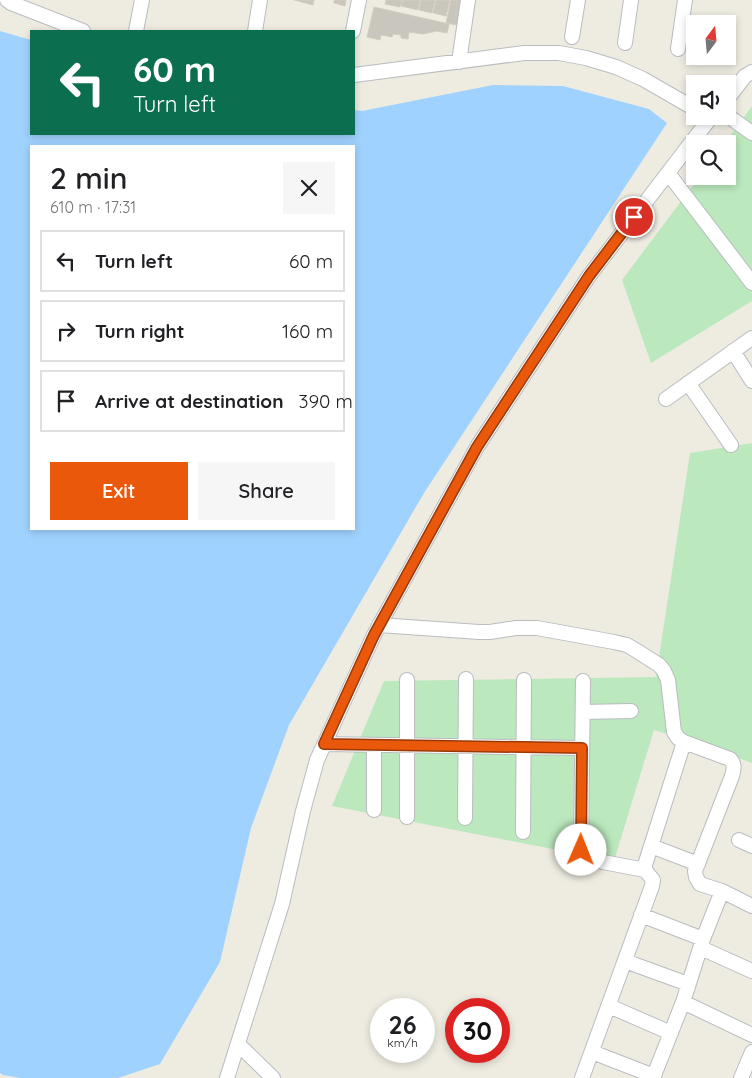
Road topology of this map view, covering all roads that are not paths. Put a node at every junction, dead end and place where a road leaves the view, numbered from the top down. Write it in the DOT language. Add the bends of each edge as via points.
graph roads {
  1 [pos="7,0"];
  2 [pos="142,0"];
  3 [pos="260,0"];
  4 [pos="359,0"];
  5 [pos="468,0"];
  6 [pos="578,0"];
  7 [pos="631,0"];
  8 [pos="684,0"];
  9 [pos="80,30"];
  10 [pos="136,30"];
  11 [pos="255,30"];
  12 [pos="353,30"];
  13 [pos="572,37"];
  14 [pos="625,43"];
  15 [pos="678,49"];
  16 [pos="459,62"];
  17 [pos="752,72"];
  18 [pos="355,76"];
  19 [pos="736,88"];
  20 [pos="686,104"];
  21 [pos="736,122"];
  22 [pos="704,125"];
  23 [pos="752,133"];
  24 [pos="668,173"];
  25 [pos="752,283"];
  26 [pos="752,338"];
  27 [pos="733,351"];
  28 [pos="752,381"];
  29 [pos="688,383"];
  30 [pos="666,399"];
  31 [pos="731,445"];
  32 [pos="379,625"];
  33 [pos="466,679"];
  34 [pos="407,680"];
  35 [pos="524,680"];
  36 [pos="583,681"];
  37 [pos="631,711"];
  38 [pos="583,712"];
  39 [pos="684,742"];
  40 [pos="324,744"];
  41 [pos="374,745"];
  42 [pos="407,746"];
  43 [pos="465,746"];
  44 [pos="524,747"];
  45 [pos="582,748"];
  46 [pos="374,810"];
  47 [pos="407,816"];
  48 [pos="465,818"];
  49 [pos="523,832"];
  50 [pos="739,840"];
  51 [pos="651,846"];
  52 [pos="752,846"];
  53 [pos="698,864"];
  54 [pos="645,870"];
  55 [pos="722,891"];
  56 [pos="752,906"];
  57 [pos="641,915"];
  58 [pos="702,943"];
  59 [pos="625,961"];
  60 [pos="752,972"];
  61 [pos="688,984"];
  62 [pos="683,1002"];
  63 [pos="609,1006"];
  64 [pos="671,1033"];
  65 [pos="752,1035"];
  66 [pos="238,1044"];
  67 [pos="592,1052"];
  68 [pos="752,1052"];
  69 [pos="653,1077"];
  70 [pos="227,1078"];
  71 [pos="273,1078"];
  72 [pos="582,1078"];
  73 [pos="741,1078"];
  1 -- 9 [label="street"];
  2 -- 10 [label="street"];
  3 -- 11 [label="street"];
  4 -- 12 [label="street"];
  5 -- 16 [label="street"];
  6 -- 13 [label="street"];
  7 -- 14 [label="street"];
  8 -- 15 [label="street"];
  16 -- 18 [label="street"];
  16 -- 20 [label="street" via="524,53 559,53 616,67"];
  17 -- 19 [label="street"];
  21 -- 23 [label="street"];
  22 -- 24 [label="street"];
  24 -- 25 [label="street"];
  24 -- 32 [label="street" via="589,276 477,447"];
  26 -- 27 [label="street"];
  27 -- 28 [label="street"];
  27 -- 29 [label="street"];
  29 -- 30 [label="street"];
  29 -- 31 [label="street"];
  32 -- 39 [label="street" via="484,632 537,628 627,645 664,671 674,732"];
  32 -- 40 [label="street"];
  33 -- 43 [label="street"];
  34 -- 42 [label="street"];
  35 -- 44 [label="street"];
  36 -- 38 [label="street"];
  37 -- 38 [label="street"];
  38 -- 45 [label="street"];
  39 -- 51 [label="street"];
  39 -- 53 [label="street" via="730,759 734,767"];
  40 -- 41 [label="street"];
  40 -- 66 [label="street" via="303,811 282,904"];
  41 -- 42 [label="street"];
  41 -- 46 [label="street"];
  42 -- 43 [label="street"];
  42 -- 47 [label="street"];
  43 -- 44 [label="street"];
  43 -- 48 [label="street"];
  44 -- 45 [label="street"];
  44 -- 49 [label="street"];
  45 -- 54 [label="street" via="581,850 603,862"];
  50 -- 52 [label="street"];
  51 -- 53 [label="street"];
  51 -- 54 [label="street"];
  53 -- 55 [label="street" via="695,871 700,884"];
  54 -- 57 [label="street" via="653,880"];
  55 -- 56 [label="street"];
  55 -- 58 [label="street"];
  57 -- 58 [label="street"];
  57 -- 59 [label="street"];
  58 -- 60 [label="street"];
  58 -- 61 [label="street"];
  59 -- 61 [label="street"];
  59 -- 63 [label="street"];
  61 -- 62 [label="street"];
  62 -- 64 [label="street"];
  62 -- 65 [label="street"];
  63 -- 64 [label="street"];
  63 -- 67 [label="street"];
  64 -- 69 [label="street"];
  66 -- 70 [label="street"];
  66 -- 71 [label="street"];
  67 -- 69 [label="street"];
  67 -- 72 [label="street"];
  68 -- 73 [label="street"];
}
